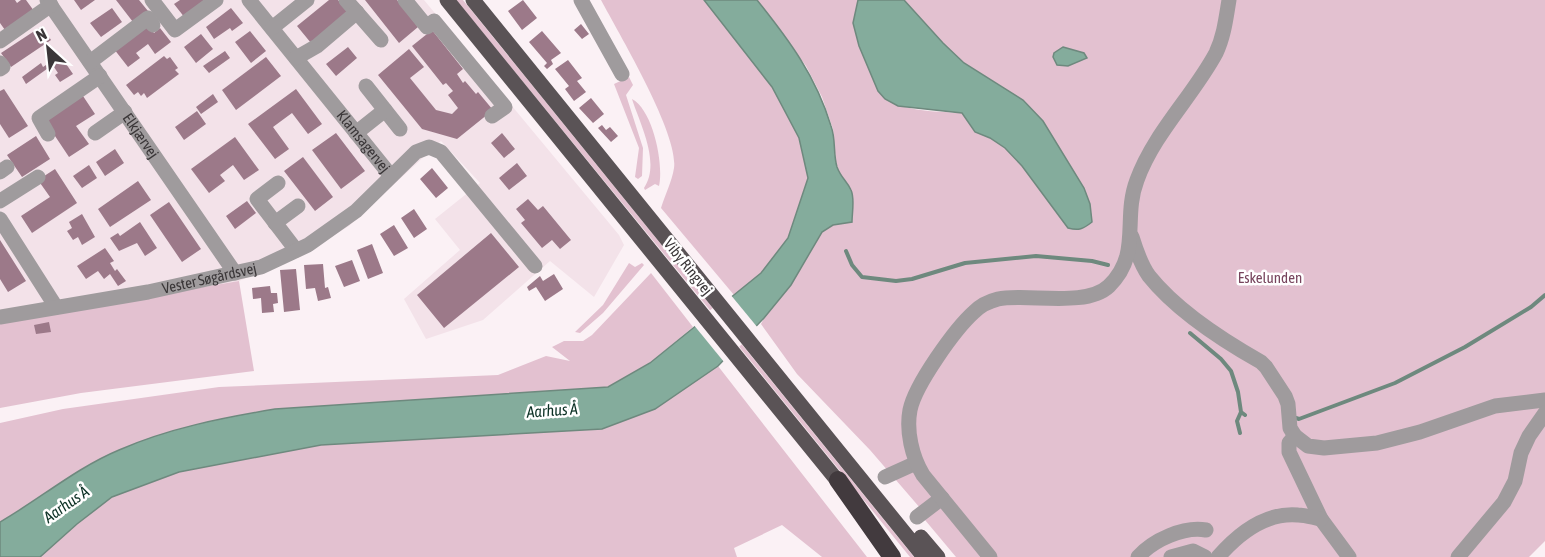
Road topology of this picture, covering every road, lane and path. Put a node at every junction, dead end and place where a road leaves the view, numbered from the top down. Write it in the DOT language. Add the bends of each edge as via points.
graph roads {
  1 [pos="216,0"];
  2 [pos="249,0"];
  3 [pos="307,0"];
  4 [pos="346,0"];
  5 [pos="405,0"];
  6 [pos="447,0"];
  7 [pos="472,0"];
  8 [pos="581,0"];
  9 [pos="1229,0"];
  10 [pos="49,2"];
  11 [pos="160,3"];
  12 [pos="357,12"];
  13 [pos="153,25"];
  14 [pos="272,28"];
  15 [pos="0,40"];
  16 [pos="381,40"];
  17 [pos="296,58"];
  18 [pos="90,62"];
  19 [pos="0,63"];
  20 [pos="0,69"];
  21 [pos="622,74"];
  22 [pos="0,75"];
  23 [pos="100,76"];
  24 [pos="0,81"];
  25 [pos="366,86"];
  26 [pos="385,110"];
  27 [pos="125,112"];
  28 [pos="492,116"];
  29 [pos="400,129"];
  30 [pos="95,133"];
  31 [pos="356,133"];
  32 [pos="48,134"];
  33 [pos="391,176"];
  34 [pos="38,177"];
  35 [pos="278,183"];
  36 [pos="0,201"];
  37 [pos="298,206"];
  38 [pos="0,219"];
  39 [pos="275,223"];
  40 [pos="1130,229"];
  41 [pos="296,250"];
  42 [pos="1142,262"];
  43 [pos="535,266"];
  44 [pos="1124,268"];
  45 [pos="235,273"];
  46 [pos="56,307"];
  47 [pos="0,317"];
  48 [pos="794,397"];
  49 [pos="1545,400"];
  50 [pos="1545,413"];
  51 [pos="1295,436"];
  52 [pos="916,463"];
  53 [pos="885,477"];
  54 [pos="838,480"];
  55 [pos="942,498"];
  56 [pos="917,517"];
  57 [pos="1321,519"];
  58 [pos="1206,530"];
  59 [pos="892,557"];
  60 [pos="900,557"];
  61 [pos="924,557"];
  62 [pos="938,557"];
  63 [pos="990,557"];
  64 [pos="1138,557"];
  65 [pos="1171,557"];
  66 [pos="1205,557"];
  67 [pos="1218,557"];
  68 [pos="1349,557"];
  69 [pos="1458,557"];
  1 -- 11 [label="street" via="175,30"];
  2 -- 14 [label="street, Klamsagervej"];
  3 -- 14 [label="street"];
  4 -- 12 [label="street"];
  5 -- 28 [label="street" via="427,27 434,21 505,107"];
  6 -- 54 [label="main road, Viby Ringvej"];
  7 -- 48 [label="main road, Viby Ringvej"];
  8 -- 21 [label="street"];
  9 -- 40 [label="street" via="1216,52 1137,179"];
  10 -- 15 [label="street"];
  10 -- 18 [label="street, Elkjærvej"];
  12 -- 16 [label="street"];
  12 -- 17 [label="street" via="317,46"];
  13 -- 18 [label="street" via="148,18"];
  14 -- 17 [label="street, Klamsagervej"];
  17 -- 31 [label="street, Klamsagervej"];
  18 -- 23 [label="street, Elkjærvej"];
  19 -- 20 [label="street"];
  22 -- 24 [label="street"];
  23 -- 27 [label="street, Elkjærvej"];
  23 -- 32 [label="street" via="39,118"];
  25 -- 26 [label="street"];
  26 -- 29 [label="street"];
  26 -- 31 [label="street"];
  27 -- 30 [label="street"];
  27 -- 45 [label="street, Elkjærvej"];
  31 -- 33 [label="street, Klamsagervej"];
  33 -- 41 [label="street, Vester Søgårdsvej" via="356,211"];
  33 -- 43 [label="street, Klamsagervej" via="422,148 441,152"];
  34 -- 36 [label="street"];
  35 -- 39 [label="street" via="257,199"];
  37 -- 39 [label="street"];
  38 -- 46 [label="street"];
  39 -- 41 [label="street"];
  40 -- 42 [label="street"];
  40 -- 44 [label="street"];
  41 -- 45 [label="street, Vester Søgårdsvej" via="261,267"];
  42 -- 44 [label="street"];
  42 -- 51 [label="street" via="1148,275 1199,323 1266,367 1285,396"];
  44 -- 52 [label="street" via="1106,288 1090,295 1008,298 975,311 915,395 909,425"];
  45 -- 46 [label="street, Vester Søgårdsvej"];
  46 -- 47 [label="street, Vester Søgårdsvej"];
  48 -- 61 [label="main road, Viby Ringvej"];
  48 -- 62 [label="main road" via="864,468"];
  49 -- 51 [label="street" via="1495,406 1377,443 1324,448 1308,446"];
  50 -- 69 [label="street" via="1525,444 1515,481 1504,502"];
  51 -- 57 [label="street" via="1289,443 1289,452"];
  52 -- 53 [label="street"];
  52 -- 55 [label="street"];
  54 -- 59 [label="highway"];
  54 -- 60 [label="main road, Viby Ringvej"];
  55 -- 56 [label="street"];
  55 -- 63 [label="street"];
  57 -- 67 [label="street" via="1297,514 1263,521 1238,536"];
  57 -- 68 [label="street"];
  58 -- 64 [label="street" via="1194,528 1175,533"];
  65 -- 66 [label="street" via="1193,551"];
}
